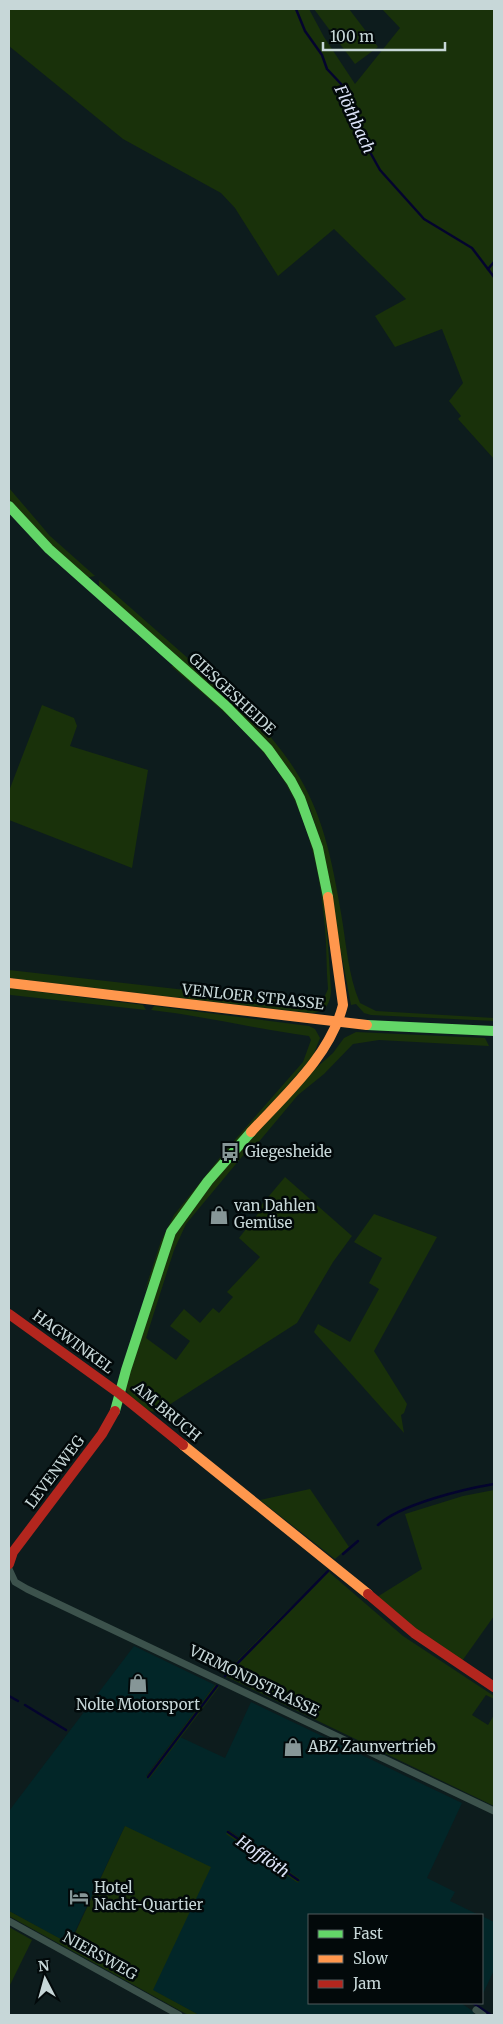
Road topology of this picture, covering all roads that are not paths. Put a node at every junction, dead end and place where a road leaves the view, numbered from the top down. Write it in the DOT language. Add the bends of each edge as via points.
graph roads {
  1 [pos="9,506"];
  2 [pos="9,983"];
  3 [pos="340,1021"];
  4 [pos="494,1031"];
  5 [pos="9,1314"];
  6 [pos="120,1394"];
  7 [pos="9,1564"];
  8 [pos="9,1570"];
  9 [pos="494,1687"];
  10 [pos="494,1811"];
  11 [pos="9,1921"];
  12 [pos="476,2010"];
  13 [pos="179,2015"];
  14 [pos="483,2015"];
  1 -- 3 [label="street, GIESGESHEIDE" via="80,578 236,715 288,774 312,827 320,857 343,1004"];
  2 -- 3 [label="street, VENLOER STRASSE"];
  3 -- 4 [label="street, VENLOER STRASSE"];
  3 -- 6 [label="street, AM BRUCH" via="320,1055 224,1164 171,1232"];
  5 -- 6 [label="street, HAGWINKEL"];
  6 -- 7 [label="street, LEVENWEG" via="114,1416 13,1552"];
  6 -- 9 [label="street, AM BRUCH" via="414,1633"];
  8 -- 10 [label="street, VIRMONDSTRASSE" via="15,1582 26,1589"];
  11 -- 13 [label="street, NIERSWEG"];
  12 -- 14 [label="street"];
}
